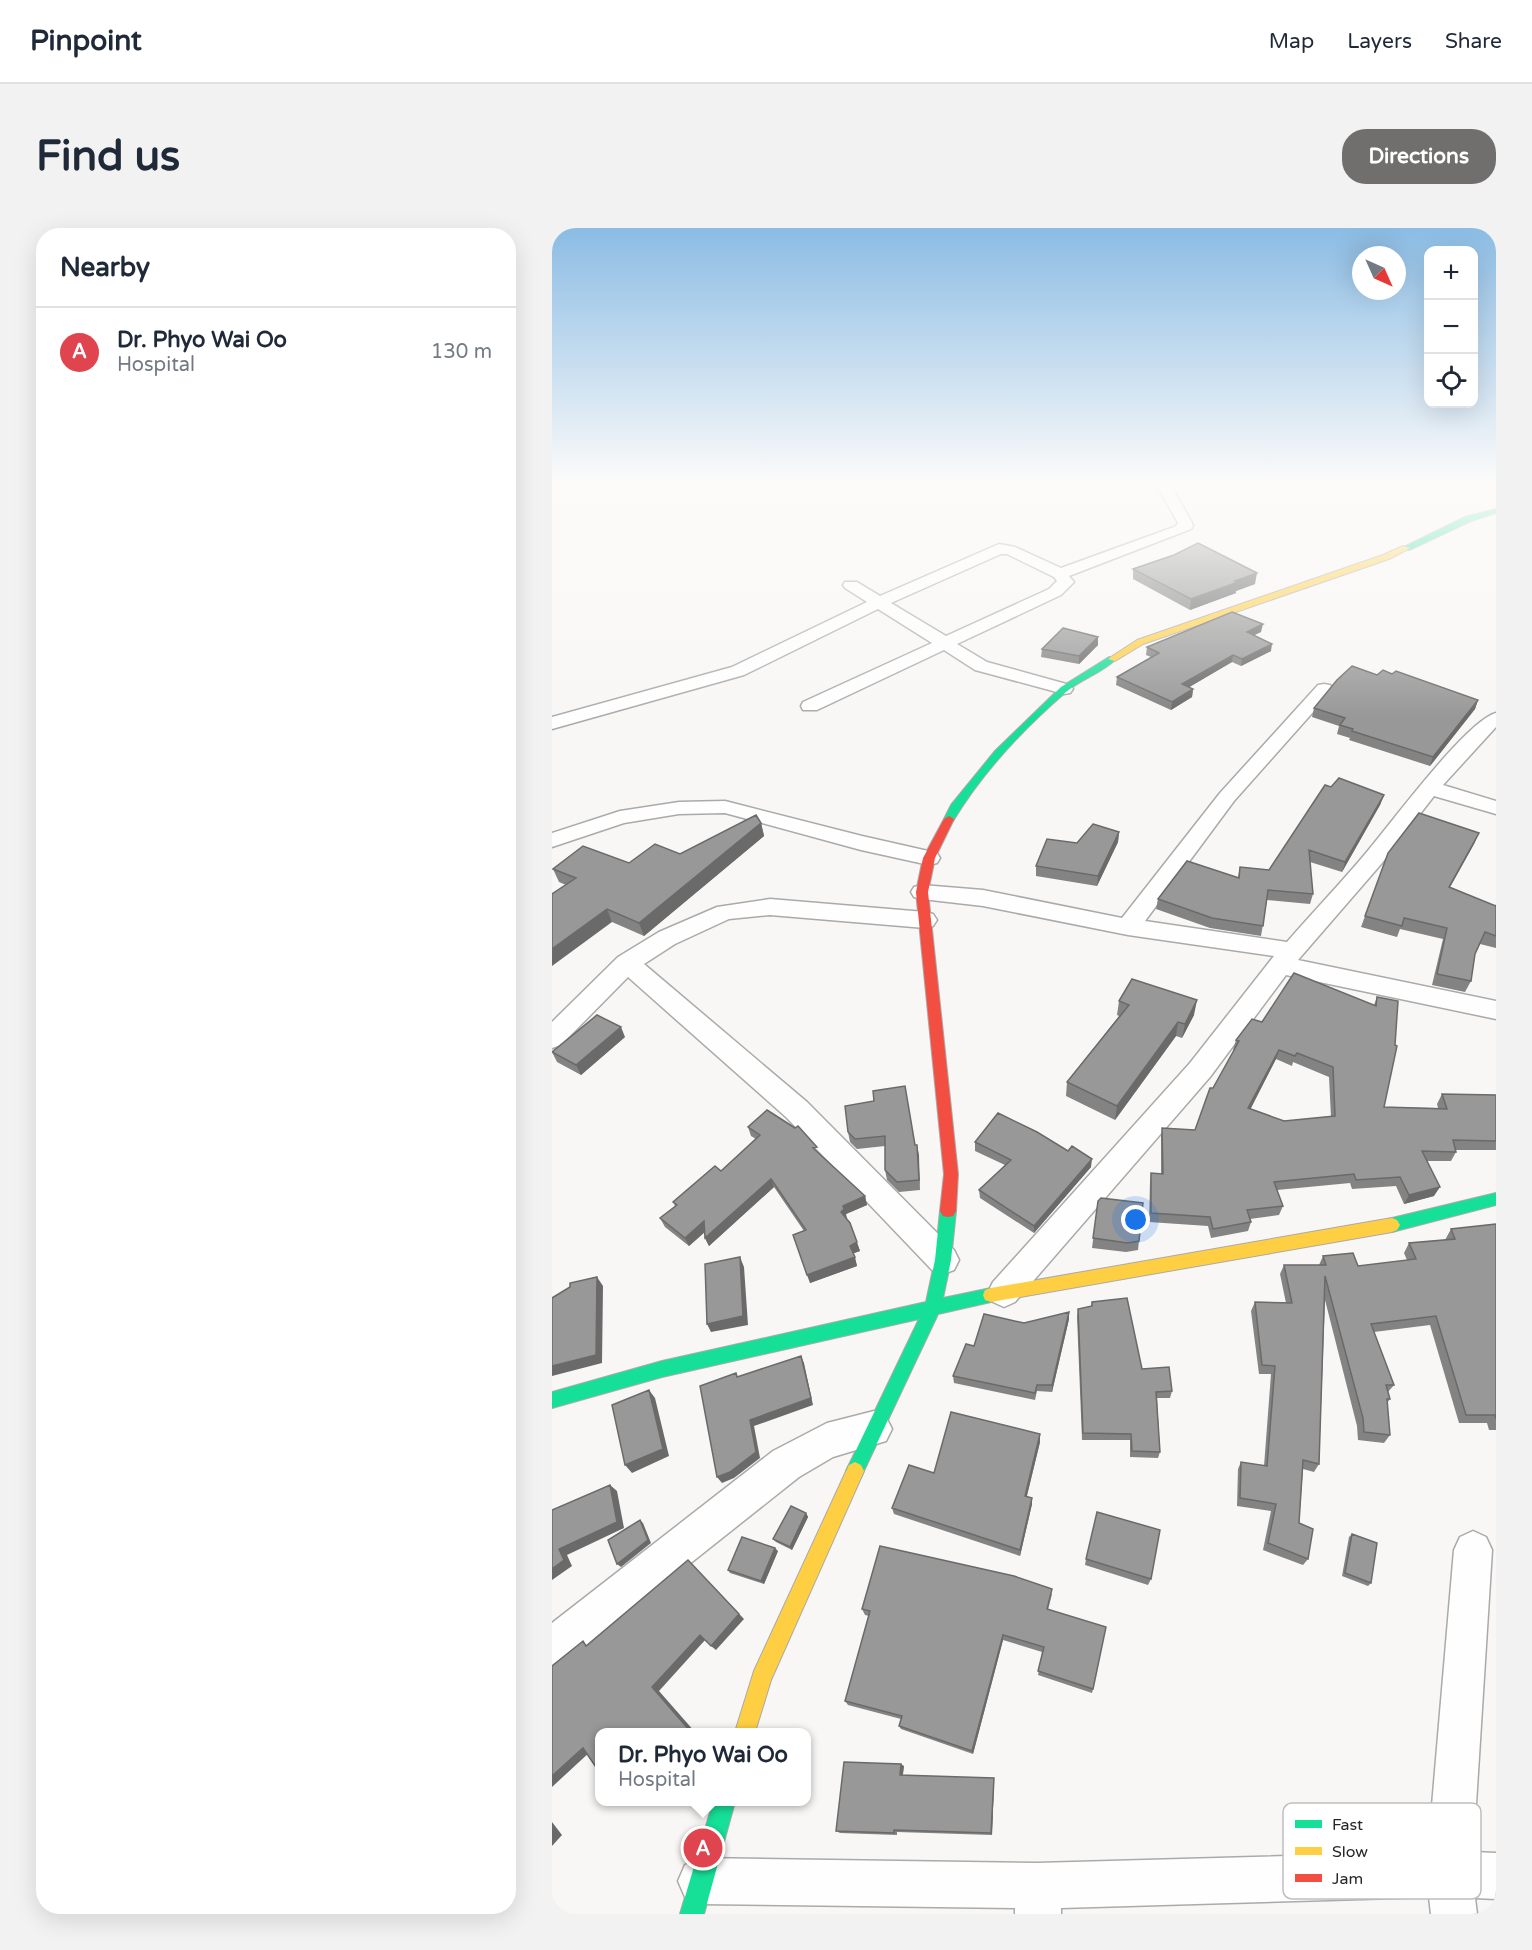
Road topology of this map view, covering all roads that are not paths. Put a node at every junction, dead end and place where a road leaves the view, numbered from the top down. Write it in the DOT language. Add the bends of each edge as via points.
graph roads {
  1 [pos="975,560"];
  2 [pos="1030,560"];
  3 [pos="1097,560"];
  4 [pos="1378,560"];
  5 [pos="1060,574"];
  6 [pos="851,585"];
  7 [pos="878,603"];
  8 [pos="944,645"];
  9 [pos="1064,689"];
  10 [pos="1324,689"];
  11 [pos="810,706"];
  12 [pos="552,723"];
  13 [pos="1493,723"];
  14 [pos="1430,788"];
  15 [pos="1496,808"];
  16 [pos="552,840"];
  17 [pos="929,858"];
  18 [pos="922,892"];
  19 [pos="925,920"];
  20 [pos="1128,927"];
  21 [pos="1287,958"];
  22 [pos="627,963"];
  23 [pos="1496,1010"];
  24 [pos="552,1038"];
  25 [pos="1496,1199"];
  26 [pos="943,1260"];
  27 [pos="1004,1292"];
  28 [pos="933,1307"];
  29 [pos="552,1400"];
  30 [pos="874,1429"];
  31 [pos="1473,1550"];
  32 [pos="552,1647"];
  33 [pos="746,1728"];
  34 [pos="1457,1803"];
  35 [pos="723,1806"];
  36 [pos="1496,1876"];
  37 [pos="1481,1882"];
  38 [pos="1283,1896"];
  39 [pos="697,1898"];
  40 [pos="1037,1900"];
  1 -- 7 [label="street"];
  2 -- 5 [label="street"];
  3 -- 5 [label="street"];
  4 -- 9 [label="street" via="1140,642"];
  5 -- 8 [label="street" via="1066,582 1055,592"];
  6 -- 7 [label="street"];
  7 -- 8 [label="street"];
  7 -- 12 [label="street" via="738,671"];
  8 -- 9 [label="street" via="981,666"];
  8 -- 11 [label="street"];
  9 -- 17 [label="street" via="998,753 962,798"];
  10 -- 20 [label="street" via="1227,797"];
  13 -- 14 [label="street"];
  14 -- 15 [label="street"];
  14 -- 21 [label="street"];
  16 -- 17 [label="street" via="620,817 679,808 725,807"];
  17 -- 18 [label="street"];
  18 -- 19 [label="street"];
  18 -- 20 [label="street" via="983,898"];
  19 -- 22 [label="street" via="770,907 725,912 667,938"];
  19 -- 26 [label="street" via="951,1174"];
  20 -- 21 [label="street"];
  21 -- 23 [label="street"];
  21 -- 27 [label="street" via="1200,1070"];
  22 -- 24 [label="street"];
  22 -- 26 [label="street" via="797,1110"];
  25 -- 27 [label="street" via="1401,1223"];
  26 -- 28 [label="street"];
  27 -- 28 [label="street"];
  28 -- 29 [label="street" via="662,1369"];
  28 -- 30 [label="street"];
  30 -- 32 [label="street" via="827,1441 786,1464"];
  30 -- 33 [label="street" via="761,1678"];
  31 -- 34 [label="street"];
  35 -- 39 [label="street"];
  36 -- 37 [label="street"];
  38 -- 40 [label="street"];
  39 -- 40 [label="street"];
}
